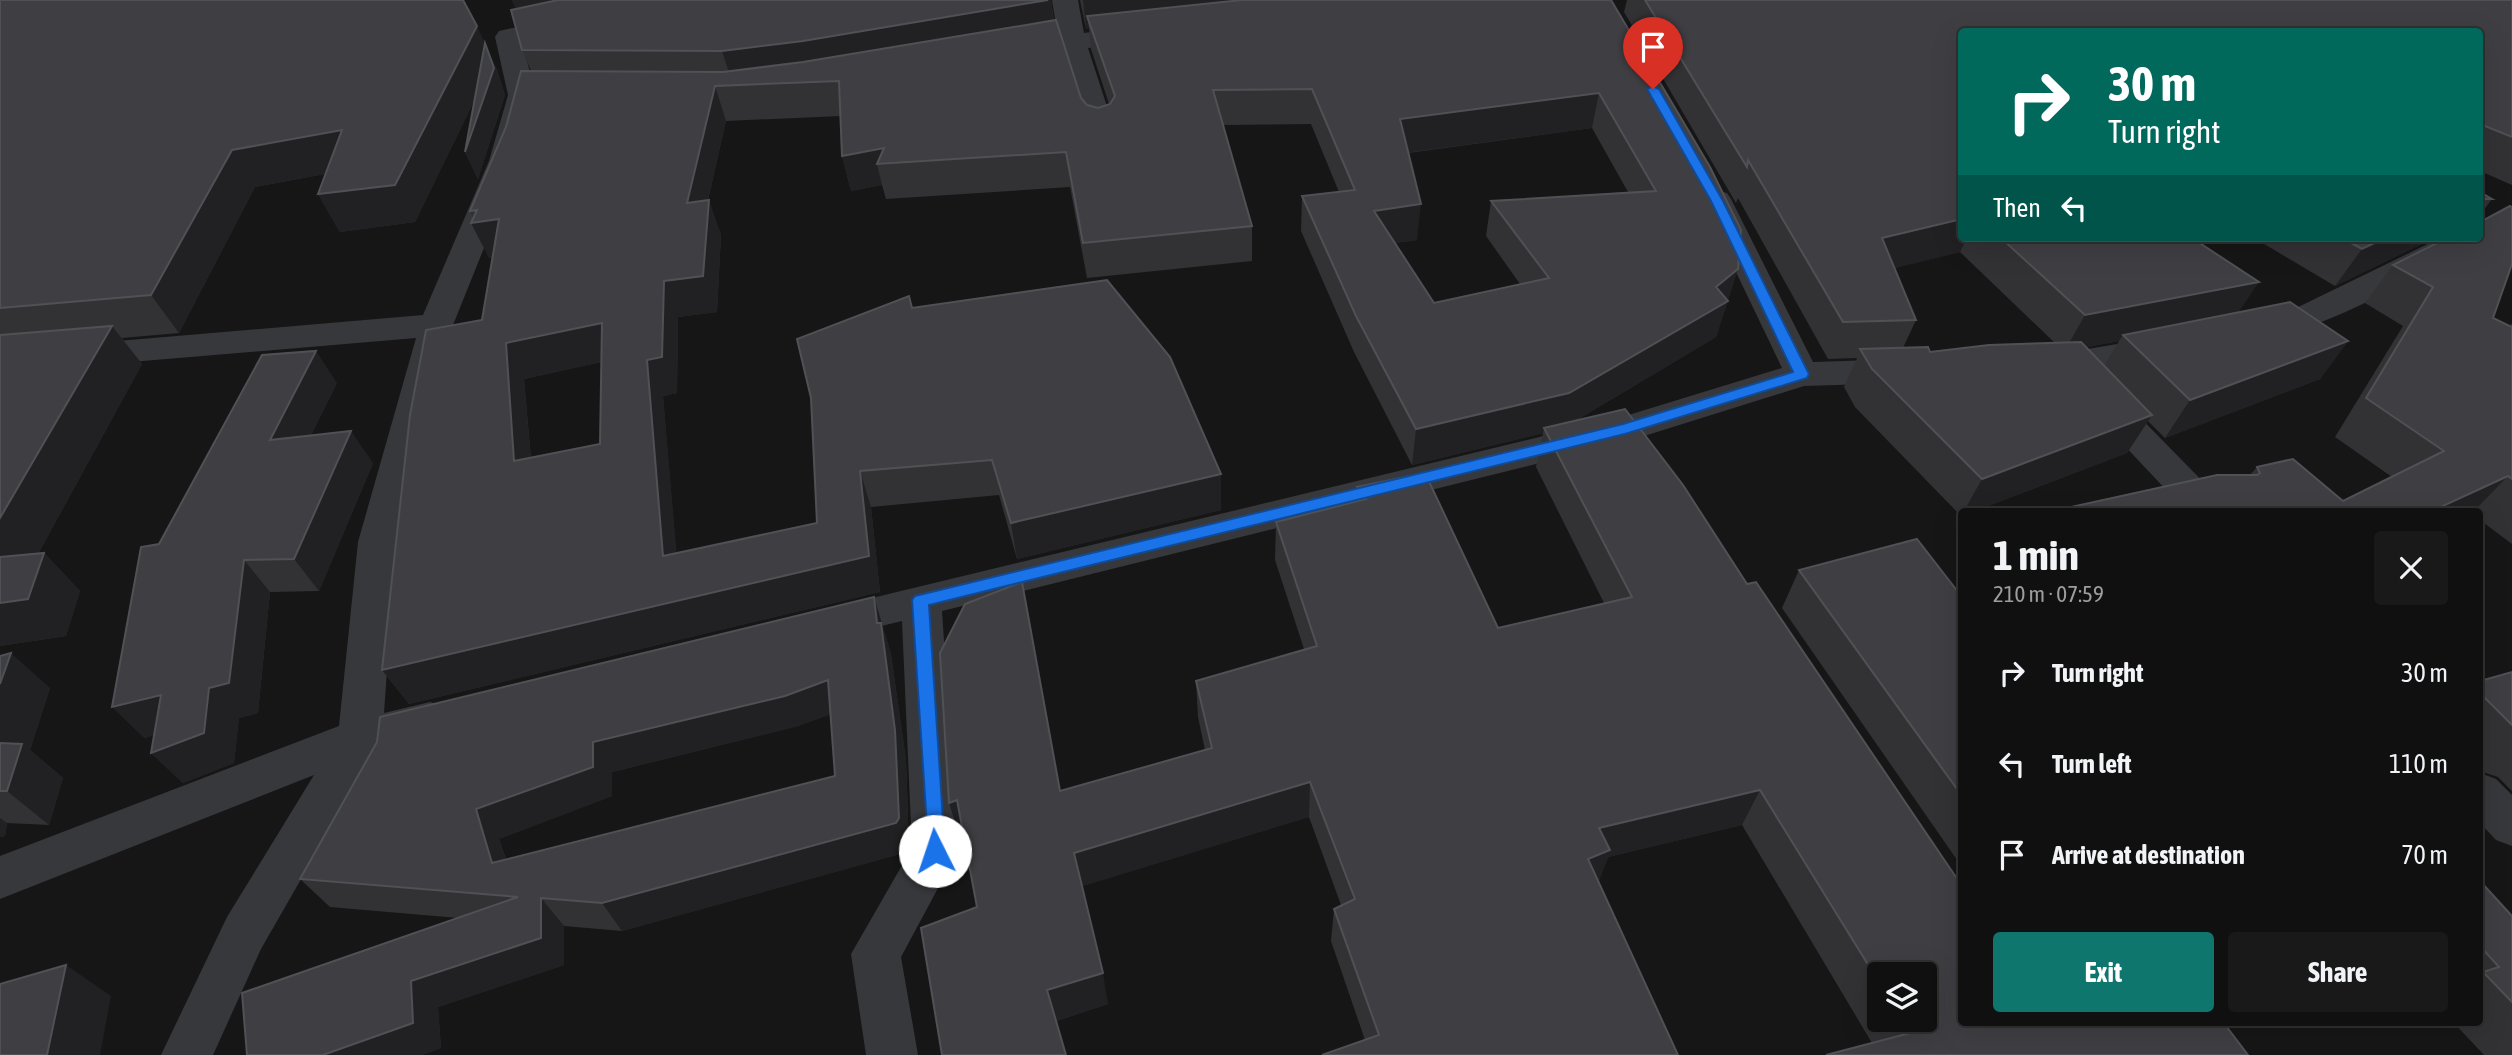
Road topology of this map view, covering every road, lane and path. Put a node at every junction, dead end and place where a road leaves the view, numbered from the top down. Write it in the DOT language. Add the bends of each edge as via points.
graph roads {
  1 [pos="580,0"];
  2 [pos="1065,0"];
  3 [pos="1168,29"];
  4 [pos="1072,41"];
  5 [pos="990,55"];
  6 [pos="1101,131"];
  7 [pos="1703,177"];
  8 [pos="2456,242"];
  9 [pos="436,325"];
  10 [pos="2231,334"];
  11 [pos="2191,341"];
  12 [pos="0,362"];
  13 [pos="2069,365"];
  14 [pos="2015,367"];
  15 [pos="1935,370"];
  16 [pos="1802,374"];
  17 [pos="1625,429"];
  18 [pos="1650,463"];
  19 [pos="2206,508"];
  20 [pos="921,600"];
  21 [pos="787,633"];
  22 [pos="467,711"];
  23 [pos="360,737"];
  24 [pos="2483,796"];
  25 [pos="2512,826"];
  26 [pos="0,878"];
  27 [pos="187,1055"];
  28 [pos="892,1055"];
  1 -- 9 [label="street" via="578,21 508,37 535,95"];
  2 -- 4 [label="street"];
  3 -- 4 [label="street"];
  4 -- 5 [label="street"];
  4 -- 6 [label="street"];
  7 -- 16 [label="street"];
  8 -- 10 [label="street" via="2299,320"];
  9 -- 12 [label="street"];
  9 -- 23 [label="street" via="377,542"];
  11 -- 13 [label="street"];
  13 -- 14 [label="street"];
  13 -- 19 [label="street"];
  15 -- 16 [label="street"];
  16 -- 17 [label="street"];
  17 -- 18 [label="street"];
  17 -- 20 [label="street"];
  20 -- 21 [label="street"];
  20 -- 28 [label="street" via="935,851 876,954"];
  22 -- 23 [label="street"];
  23 -- 26 [label="street"];
  23 -- 27 [label="street" via="244,933"];
  24 -- 25 [label="street"];
}
